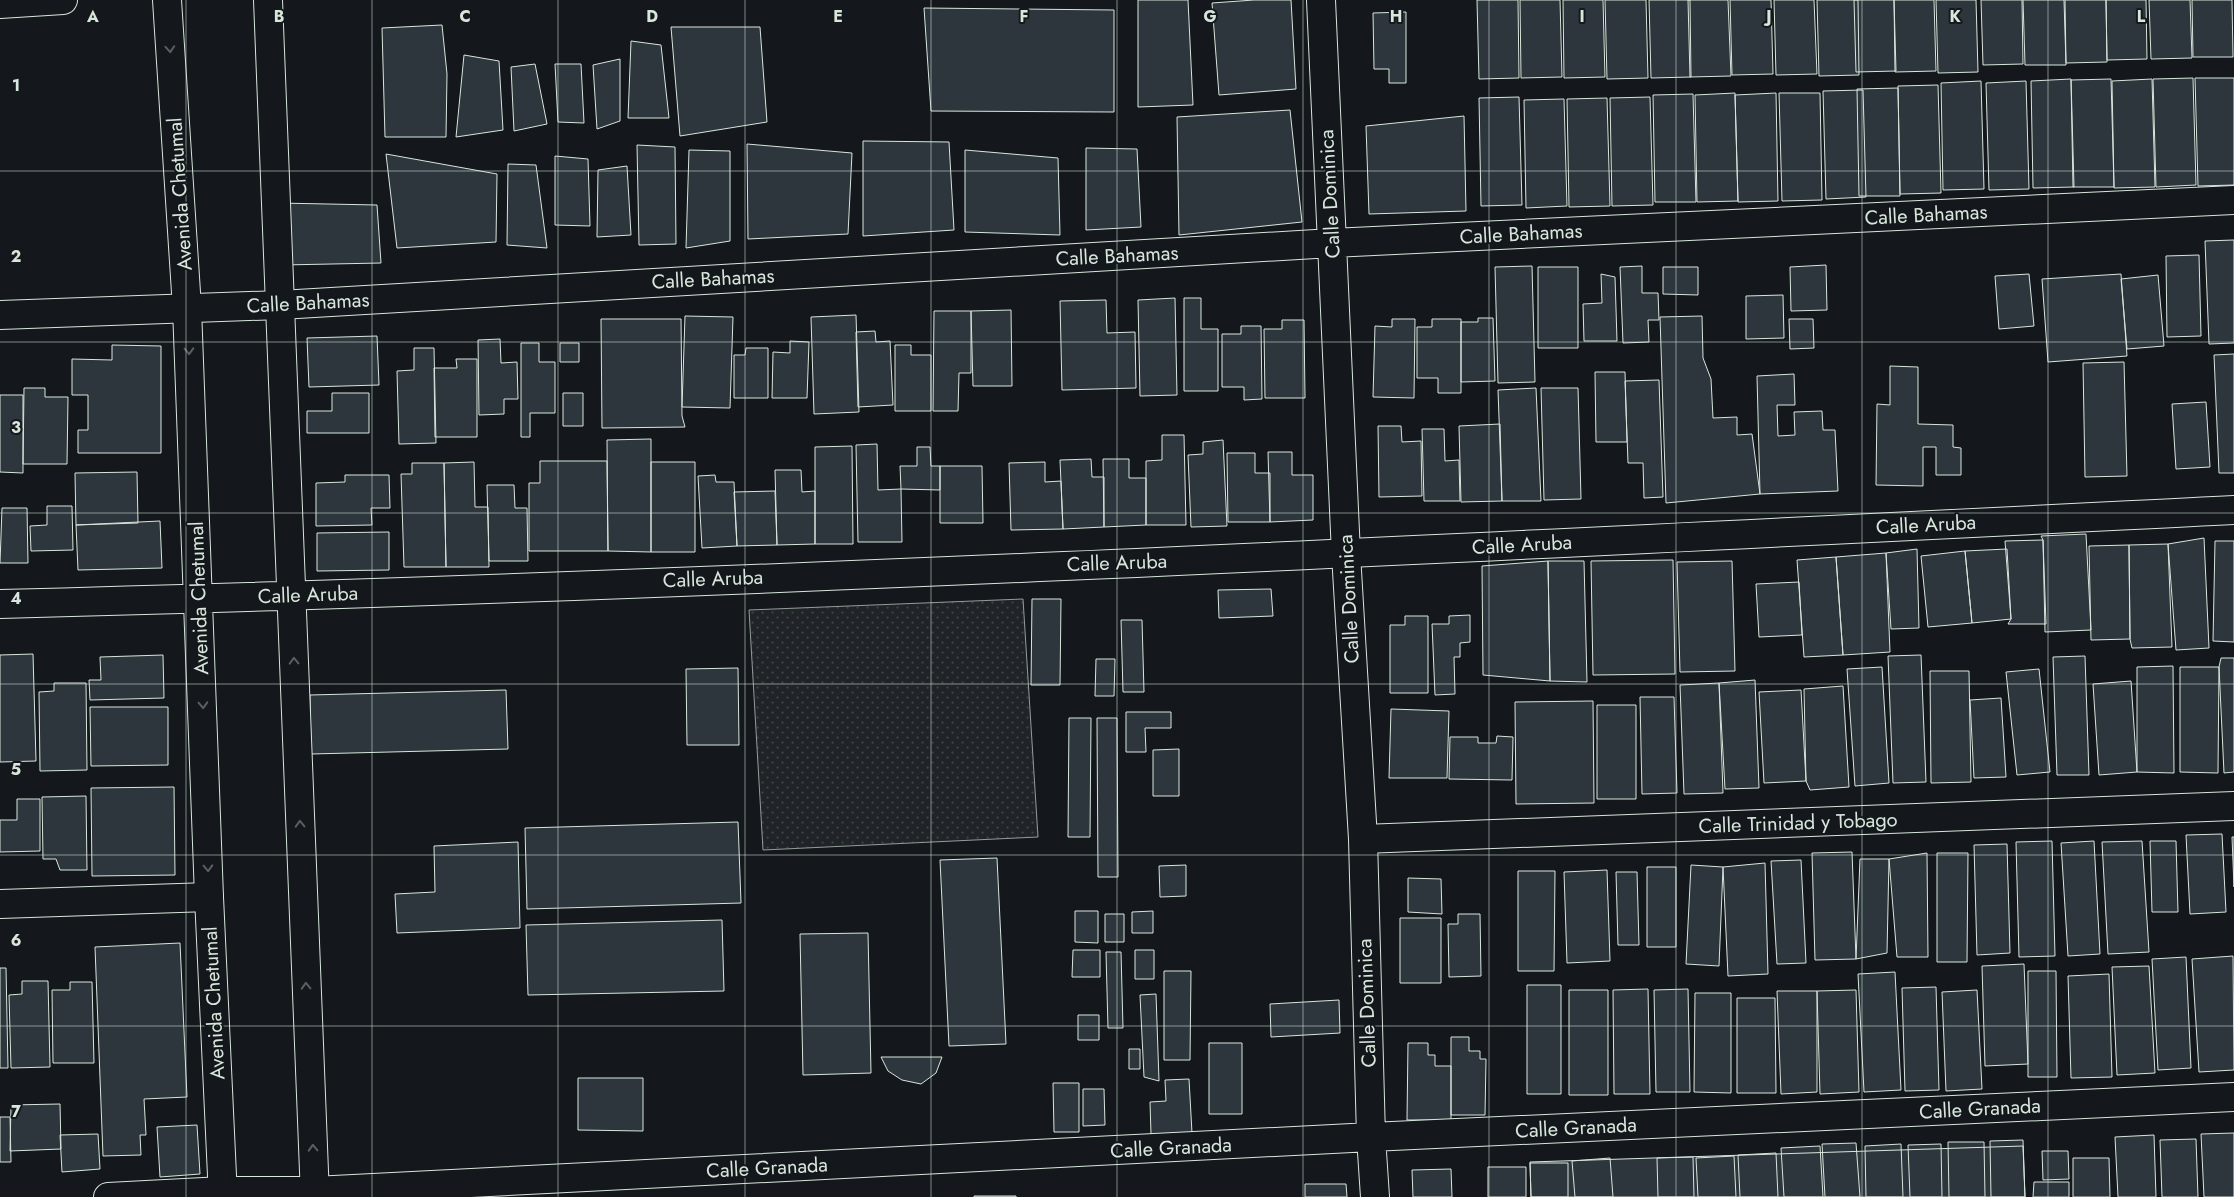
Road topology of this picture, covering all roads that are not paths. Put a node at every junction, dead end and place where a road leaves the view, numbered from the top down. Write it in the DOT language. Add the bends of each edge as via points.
graph roads {
  1 [pos="62,0"];
  2 [pos="167,0"];
  3 [pos="268,0"];
  4 [pos="1321,0"];
  5 [pos="0,4"];
  6 [pos="2234,200"];
  7 [pos="1332,243"];
  8 [pos="280,305"];
  9 [pos="187,308"];
  10 [pos="0,315"];
  11 [pos="2234,510"];
  12 [pos="1346,554"];
  13 [pos="291,596"];
  14 [pos="199,599"];
  15 [pos="0,604"];
  16 [pos="2234,806"];
  17 [pos="1363,839"];
  18 [pos="209,897"];
  19 [pos="0,904"];
  20 [pos="2234,1097"];
  21 [pos="1371,1137"];
  22 [pos="223,1194"];
  23 [pos="314,1194"];
  24 [pos="108,1197"];
  25 [pos="1375,1197"];
  1 -- 5 [label="street"];
  2 -- 9 [label="street, Avenida Chetumal, one-way"];
  3 -- 8 [label="street"];
  4 -- 7 [label="street, Calle Dominica"];
  6 -- 7 [label="street, Calle Bahamas"];
  7 -- 8 [label="street, Calle Bahamas"];
  7 -- 12 [label="street, Calle Dominica"];
  8 -- 9 [label="street, Calle Bahamas"];
  8 -- 13 [label="street"];
  9 -- 10 [label="street, Calle Bahamas"];
  9 -- 14 [label="street, Avenida Chetumal, one-way"];
  11 -- 12 [label="street, Calle Aruba"];
  12 -- 13 [label="street, Calle Aruba"];
  12 -- 17 [label="street, Calle Dominica"];
  13 -- 14 [label="street, Calle Aruba"];
  23 -- 13 [label="street, one-way"];
  14 -- 15 [label="street, Calle Aruba"];
  14 -- 18 [label="street, Avenida Chetumal, one-way"];
  16 -- 17 [label="street, Calle Trinidad y Tobago"];
  17 -- 21 [label="street, Calle Dominica"];
  18 -- 19 [label="street"];
  18 -- 22 [label="street, Avenida Chetumal"];
  20 -- 21 [label="street, Calle Granada"];
  21 -- 23 [label="street, Calle Granada"];
  21 -- 25 [label="street, Calle Dominica"];
  22 -- 23 [label="street, Calle Granada"];
  22 -- 24 [label="street, Calle Granada"];
}
